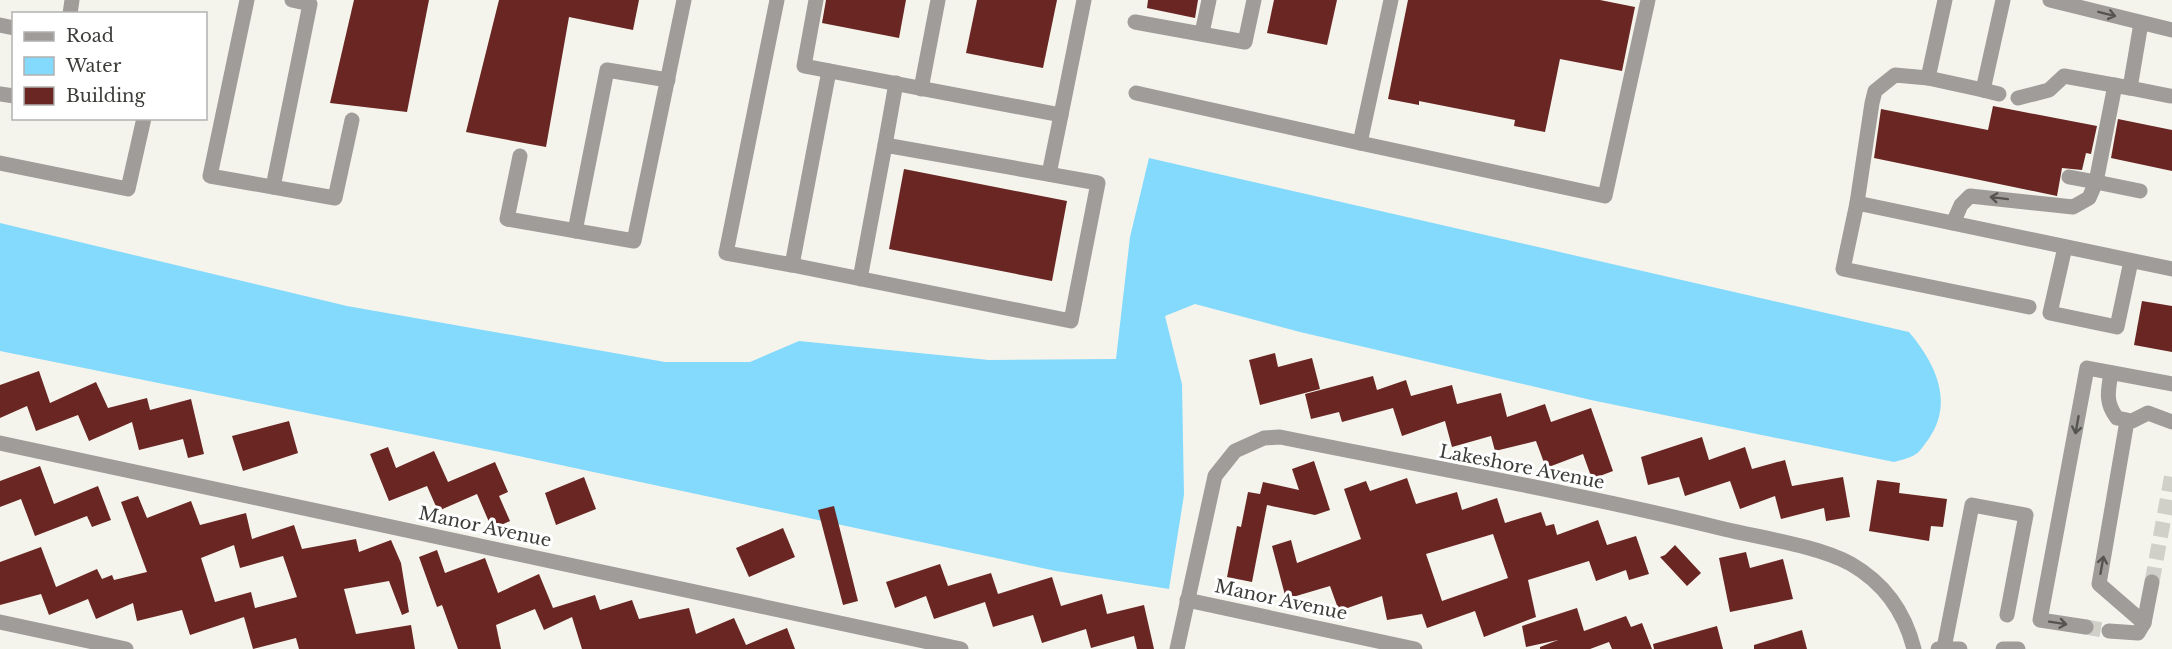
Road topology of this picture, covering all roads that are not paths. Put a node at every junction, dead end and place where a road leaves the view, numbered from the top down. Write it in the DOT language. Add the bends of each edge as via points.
graph roads {
  1 [pos="246,0"];
  2 [pos="292,0"];
  3 [pos="684,0"];
  4 [pos="777,0"];
  5 [pos="816,0"];
  6 [pos="938,0"];
  7 [pos="1084,0"];
  8 [pos="1209,0"];
  9 [pos="1254,0"];
  10 [pos="1391,0"];
  11 [pos="1648,0"];
  12 [pos="1945,0"];
  13 [pos="2003,0"];
  14 [pos="2050,0"];
  15 [pos="1135,22"];
  16 [pos="2141,23"];
  17 [pos="2172,30"];
  18 [pos="1202,33"];
  19 [pos="829,71"];
  20 [pos="1928,78"];
  21 [pos="668,80"];
  22 [pos="896,83"];
  23 [pos="2122,86"];
  24 [pos="921,88"];
  25 [pos="1983,90"];
  26 [pos="1136,93"];
  27 [pos="1999,94"];
  28 [pos="2170,96"];
  29 [pos="2018,98"];
  30 [pos="1061,115"];
  31 [pos="140,120"];
  32 [pos="352,120"];
  33 [pos="1360,143"];
  34 [pos="885,145"];
  35 [pos="520,156"];
  36 [pos="0,163"];
  37 [pos="1049,174"];
  38 [pos="2068,177"];
  39 [pos="2096,182"];
  40 [pos="273,188"];
  41 [pos="2140,191"];
  42 [pos="1857,203"];
  43 [pos="1953,223"];
  44 [pos="575,231"];
  45 [pos="2065,247"];
  46 [pos="2131,261"];
  47 [pos="792,265"];
  48 [pos="2172,269"];
  49 [pos="860,279"];
  50 [pos="2029,307"];
  51 [pos="2111,373"];
  52 [pos="2172,384"];
  53 [pos="2127,421"];
  54 [pos="2172,422"];
  55 [pos="0,443"];
  56 [pos="2152,582"];
  57 [pos="1187,600"];
  58 [pos="2007,615"];
  59 [pos="0,622"];
  60 [pos="2144,623"];
  61 [pos="2086,627"];
  62 [pos="2109,631"];
  63 [pos="126,649"];
  64 [pos="961,649"];
  65 [pos="1177,649"];
  66 [pos="1415,649"];
  67 [pos="1914,649"];
  68 [pos="1947,649"];
  69 [pos="2004,649"];
  70 [pos="2018,649"];
  1 -- 40 [label="street" via="210,176"];
  2 -- 40 [label="street" via="310,4"];
  3 -- 21 [label="street"];
  4 -- 47 [label="street" via="726,253"];
  5 -- 19 [label="street" via="804,66"];
  6 -- 24 [label="street"];
  7 -- 30 [label="street"];
  8 -- 18 [label="street"];
  9 -- 18 [label="street" via="1245,42"];
  10 -- 33 [label="street"];
  11 -- 33 [label="street" via="1605,196"];
  12 -- 20 [label="street"];
  13 -- 25 [label="street"];
  14 -- 16 [label="street, one-way"];
  15 -- 18 [label="street"];
  16 -- 17 [label="street"];
  16 -- 23 [label="street"];
  19 -- 22 [label="street"];
  19 -- 47 [label="street"];
  20 -- 25 [label="street"];
  20 -- 42 [label="street" via="1895,75 1875,91"];
  21 -- 44 [label="street" via="634,241"];
  21 -- 44 [label="street" via="607,70"];
  22 -- 24 [label="street"];
  22 -- 34 [label="street"];
  23 -- 28 [label="street"];
  23 -- 29 [label="street" via="2064,76 2049,90"];
  23 -- 39 [label="street"];
  24 -- 30 [label="street"];
  25 -- 27 [label="street"];
  26 -- 33 [label="street"];
  30 -- 37 [label="street"];
  31 -- 36 [label="street" via="128,189"];
  32 -- 40 [label="street" via="335,198"];
  34 -- 37 [label="street"];
  34 -- 49 [label="street"];
  35 -- 44 [label="street" via="507,219"];
  37 -- 49 [label="street" via="1098,183 1071,321"];
  38 -- 39 [label="street"];
  39 -- 41 [label="street"];
  39 -- 43 [label="street, one-way" via="2089,198 2073,207 1970,196"];
  42 -- 43 [label="street"];
  42 -- 50 [label="street" via="1843,269"];
  43 -- 45 [label="street"];
  45 -- 46 [label="street"];
  45 -- 46 [label="street" via="2050,313 2117,327"];
  46 -- 48 [label="street"];
  47 -- 49 [label="street"];
  51 -- 52 [label="street"];
  51 -- 53 [label="street" via="2107,396 2110,410"];
  51 -- 61 [label="street, one-way" via="2087,368 2040,620"];
  53 -- 54 [label="street" via="2148,413"];
  60 -- 53 [label="street, one-way" via="2099,584"];
  55 -- 64 [label="street, Manor Avenue"];
  56 -- 60 [label="street"];
  57 -- 65 [label="street, Manor Avenue"];
  57 -- 66 [label="street, Manor Avenue"];
  57 -- 67 [label="street, Lakeshore Avenue" via="1215,476 1235,451 1264,438 1280,437 1689,520 1835,556 1863,571 1886,592 1909,632"];
  58 -- 68 [label="street" via="2026,515 1972,505"];
  59 -- 63 [label="street"];
  60 -- 62 [label="street" via="2138,633"];
  69 -- 70 [label="street"];
}
